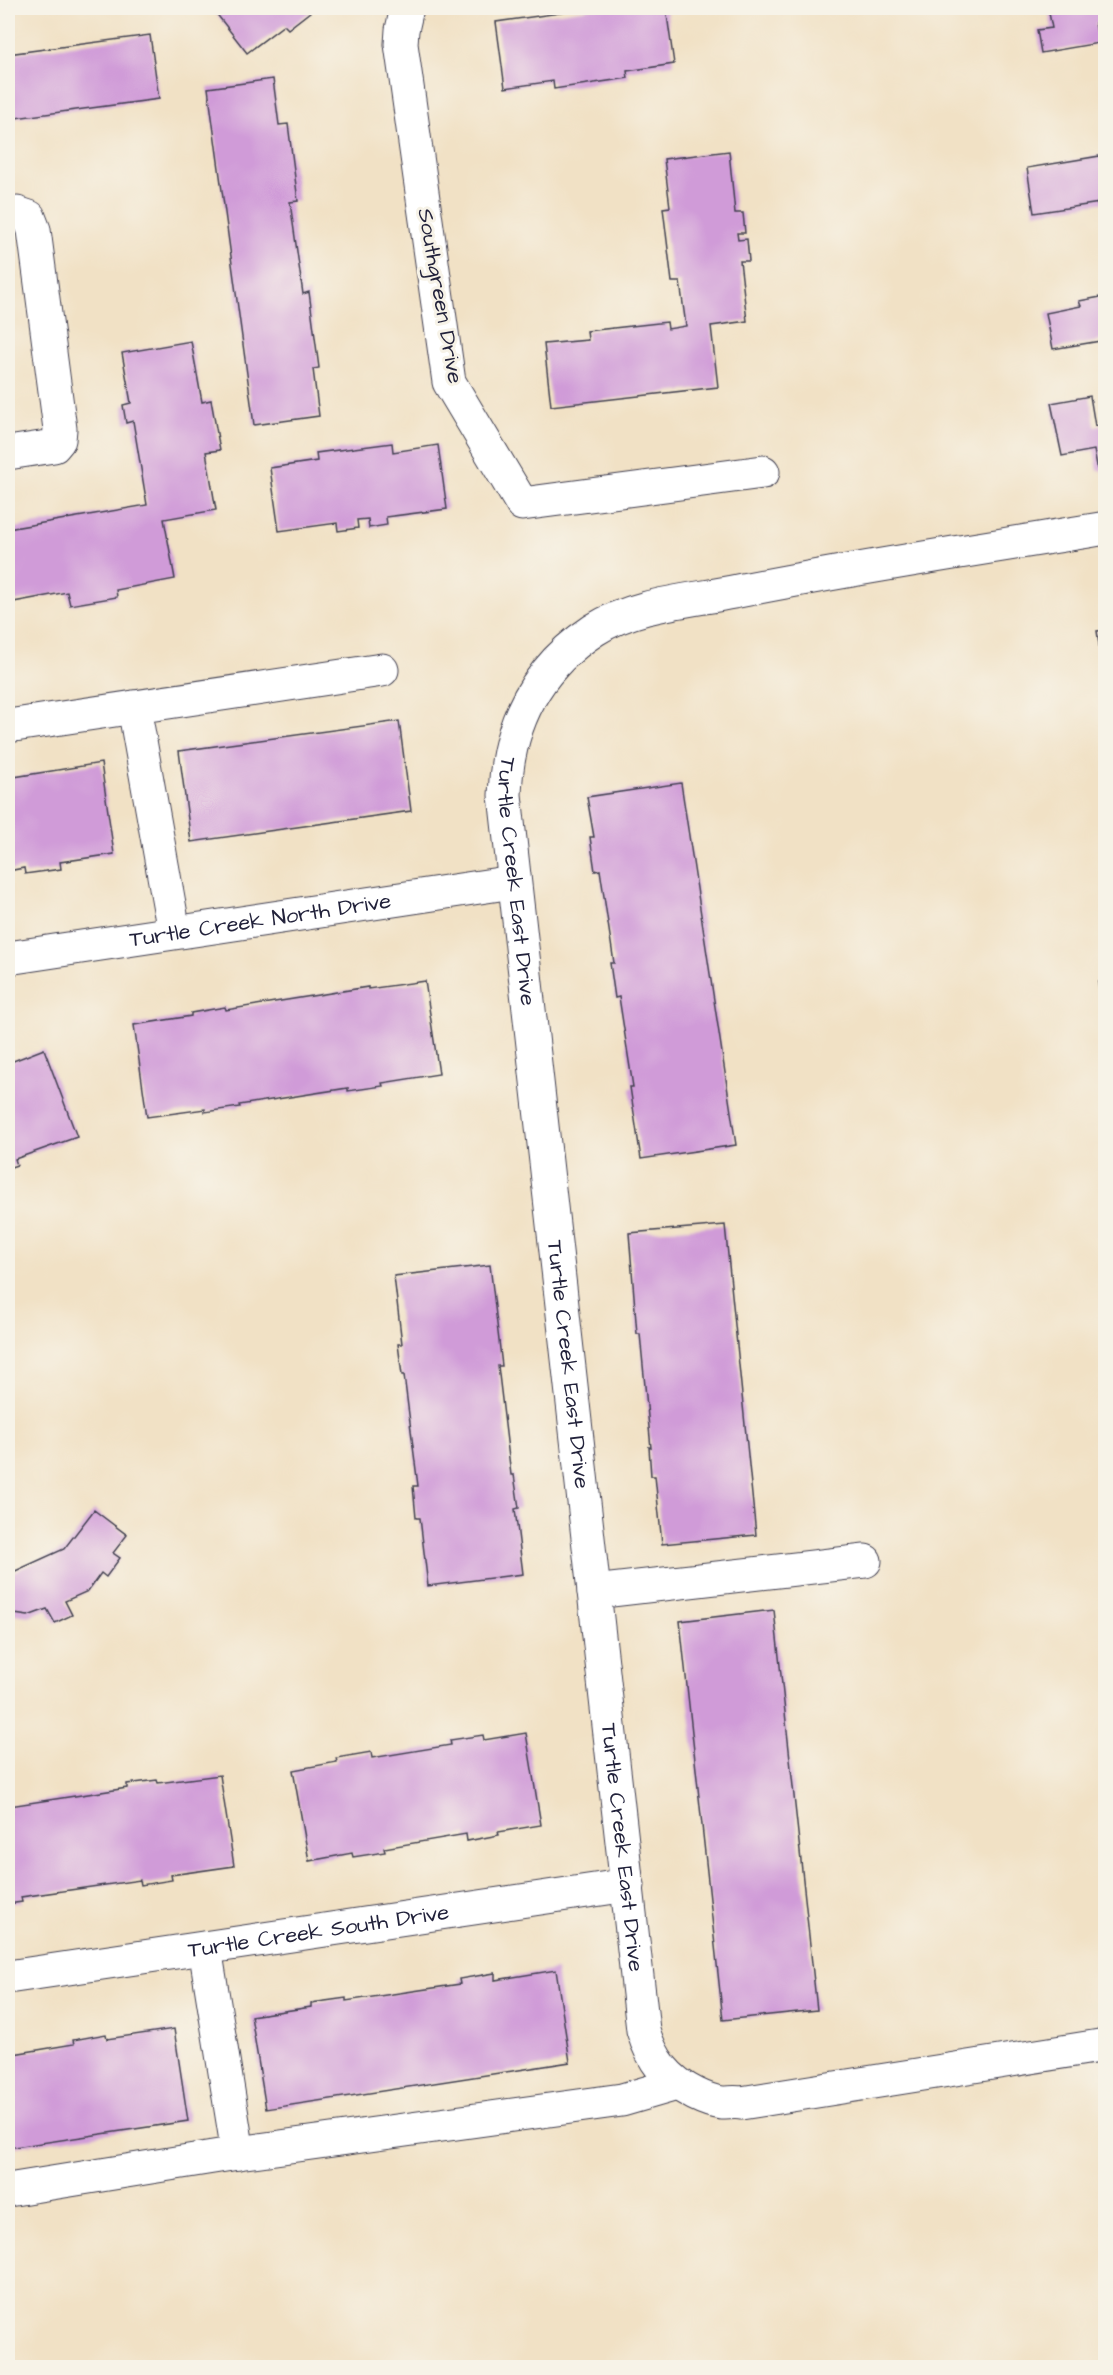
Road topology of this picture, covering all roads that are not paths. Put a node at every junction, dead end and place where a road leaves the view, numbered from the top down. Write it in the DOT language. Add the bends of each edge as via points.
graph roads {
  1 [pos="407,8"];
  2 [pos="8,214"];
  3 [pos="8,453"];
  4 [pos="764,472"];
  5 [pos="1106,528"];
  6 [pos="382,670"];
  7 [pos="134,707"];
  8 [pos="8,726"];
  9 [pos="513,882"];
  10 [pos="174,932"];
  11 [pos="8,958"];
  12 [pos="865,1561"];
  13 [pos="594,1592"];
  14 [pos="628,1885"];
  15 [pos="204,1948"];
  16 [pos="8,1977"];
  17 [pos="1106,2045"];
  18 [pos="677,2084"];
  19 [pos="238,2152"];
  20 [pos="8,2190"];
  1 -- 4 [label="street, Southgreen Drive" via="402,44 450,382 522,504"];
  2 -- 3 [label="street" via="29,217 34,230 60,429 54,446"];
  5 -- 9 [label="street, Turtle Creek East Drive" via="641,609 589,634 569,648 537,685 510,746 505,795"];
  6 -- 7 [label="street"];
  7 -- 8 [label="street"];
  7 -- 10 [label="street"];
  9 -- 10 [label="street, Turtle Creek North Drive"];
  9 -- 13 [label="street, Turtle Creek East Drive"];
  10 -- 11 [label="street, Turtle Creek North Drive"];
  12 -- 13 [label="street"];
  13 -- 14 [label="street, Turtle Creek East Drive"];
  14 -- 15 [label="street, Turtle Creek South Drive"];
  14 -- 18 [label="street, Turtle Creek East Drive" via="644,2030 657,2062"];
  15 -- 16 [label="street, Turtle Creek South Drive"];
  15 -- 19 [label="street"];
  17 -- 18 [label="street, Turtle Creek East Drive" via="741,2103 707,2099"];
  18 -- 19 [label="street" via="622,2100"];
  19 -- 20 [label="street"];
}
